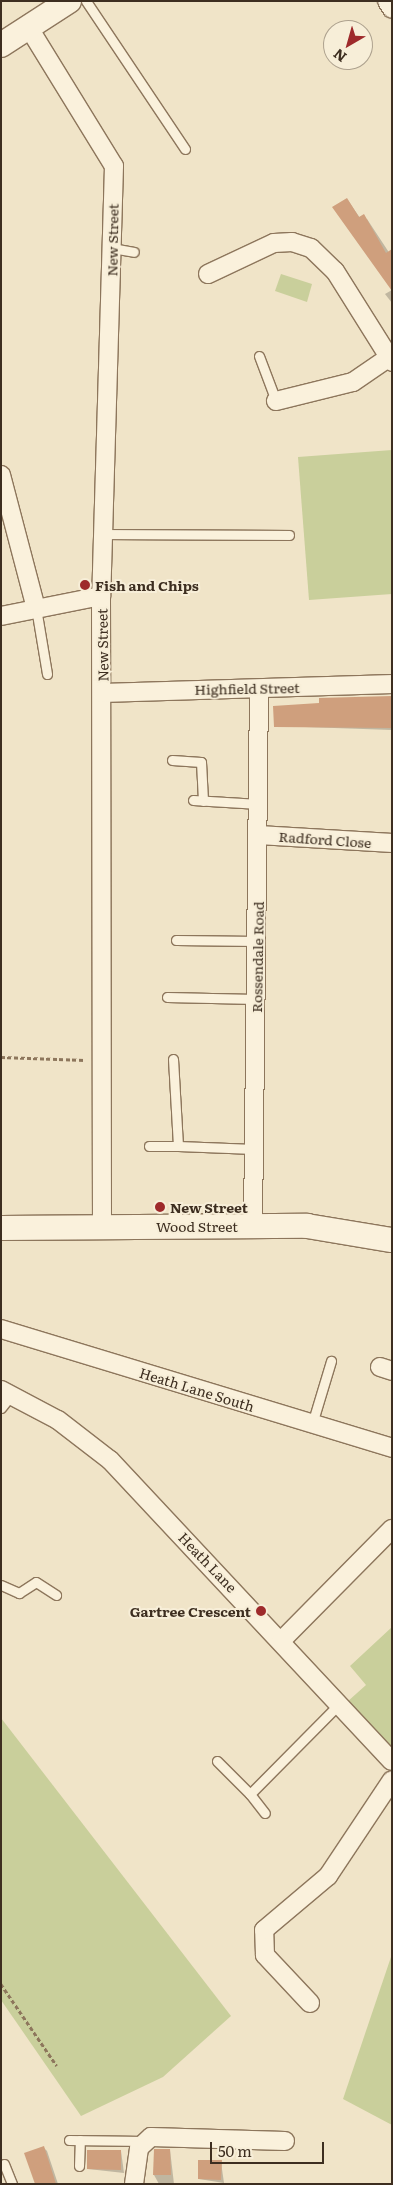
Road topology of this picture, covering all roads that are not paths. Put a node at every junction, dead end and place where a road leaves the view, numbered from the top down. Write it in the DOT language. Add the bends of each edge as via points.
graph roads {
  1 [pos="70,1"];
  2 [pos="86,1"];
  3 [pos="386,1"];
  4 [pos="392,9"];
  5 [pos="29,28"];
  6 [pos="2,42"];
  7 [pos="185,149"];
  8 [pos="112,248"];
  9 [pos="134,252"];
  10 [pos="208,274"];
  11 [pos="259,356"];
  12 [pos="390,360"];
  13 [pos="276,401"];
  14 [pos="1,474"];
  15 [pos="103,534"];
  16 [pos="289,535"];
  17 [pos="100,596"];
  18 [pos="36,608"];
  19 [pos="1,616"];
  20 [pos="47,674"];
  21 [pos="392,684"];
  22 [pos="259,689"];
  23 [pos="103,693"];
  24 [pos="172,760"];
  25 [pos="193,800"];
  26 [pos="203,801"];
  27 [pos="259,804"];
  28 [pos="259,835"];
  29 [pos="392,843"];
  30 [pos="176,940"];
  31 [pos="257,941"];
  32 [pos="167,997"];
  33 [pos="256,999"];
  34 [pos="174,1059"];
  35 [pos="149,1146"];
  36 [pos="178,1146"];
  37 [pos="254,1149"];
  38 [pos="253,1225"];
  39 [pos="102,1226"];
  40 [pos="1,1228"];
  41 [pos="392,1240"];
  42 [pos="1,1329"];
  43 [pos="331,1361"];
  44 [pos="4,1398"];
  45 [pos="312,1424"];
  46 [pos="392,1448"];
  47 [pos="392,1529"];
  48 [pos="1,1585"];
  49 [pos="56,1595"];
  50 [pos="281,1641"];
  51 [pos="339,1704"];
  52 [pos="217,1761"];
  53 [pos="392,1761"];
  54 [pos="392,1780"];
  55 [pos="250,1794"];
  56 [pos="265,1813"];
  57 [pos="310,2004"];
  58 [pos="69,2140"];
  59 [pos="80,2140"];
  60 [pos="285,2141"];
  61 [pos="144,2142"];
  62 [pos="4,2164"];
  63 [pos="79,2166"];
  64 [pos="12,2184"];
  65 [pos="134,2184"];
  1 -- 5 [label="street"];
  2 -- 7 [label="lane"];
  3 -- 4 [label="street"];
  5 -- 6 [label="street"];
  5 -- 8 [label="street, New Street" via="114,166"];
  8 -- 9 [label="lane"];
  8 -- 15 [label="street, New Street"];
  10 -- 12 [label="street" via="274,243 292,242 311,248 335,271"];
  11 -- 13 [label="lane"];
  12 -- 13 [label="street" via="353,382"];
  14 -- 18 [label="street"];
  15 -- 16 [label="lane"];
  15 -- 17 [label="street, New Street"];
  17 -- 18 [label="street"];
  17 -- 23 [label="street, New Street"];
  18 -- 19 [label="street"];
  18 -- 20 [label="lane"];
  21 -- 22 [label="street, Highfield Street"];
  22 -- 23 [label="street, Highfield Street"];
  22 -- 27 [label="street, Rossendale Road"];
  23 -- 39 [label="street, New Street"];
  24 -- 26 [label="lane" via="202,762"];
  25 -- 26 [label="lane"];
  26 -- 27 [label="lane"];
  27 -- 28 [label="street, Rossendale Road"];
  28 -- 29 [label="street, Radford Close"];
  28 -- 31 [label="street, Rossendale Road"];
  30 -- 31 [label="lane"];
  31 -- 33 [label="street, Rossendale Road"];
  32 -- 33 [label="lane"];
  33 -- 37 [label="street, Rossendale Road"];
  34 -- 36 [label="lane"];
  35 -- 36 [label="lane"];
  36 -- 37 [label="lane"];
  37 -- 38 [label="street, Rossendale Road"];
  38 -- 39 [label="street, Wood Street"];
  38 -- 41 [label="street, Wood Street" via="307,1226"];
  39 -- 40 [label="street, Wood Street"];
  42 -- 45 [label="street, Heath Lane South"];
  43 -- 45 [label="lane"];
  44 -- 50 [label="street, Heath Lane" via="58,1420 110,1460"];
  45 -- 46 [label="street, Heath Lane South"];
  47 -- 50 [label="street"];
  48 -- 49 [label="lane" via="19,1593 36,1582"];
  50 -- 51 [label="street, Heath Lane"];
  51 -- 53 [label="street, Heath Lane"];
  51 -- 55 [label="lane"];
  52 -- 55 [label="lane"];
  54 -- 57 [label="street" via="328,1876 264,1930 265,1955"];
  55 -- 56 [label="lane"];
  58 -- 59 [label="lane"];
  59 -- 61 [label="lane"];
  59 -- 63 [label="lane"];
  60 -- 61 [label="street" via="151,2137"];
  61 -- 65 [label="street" via="136,2159"];
  62 -- 64 [label="lane"];
}
